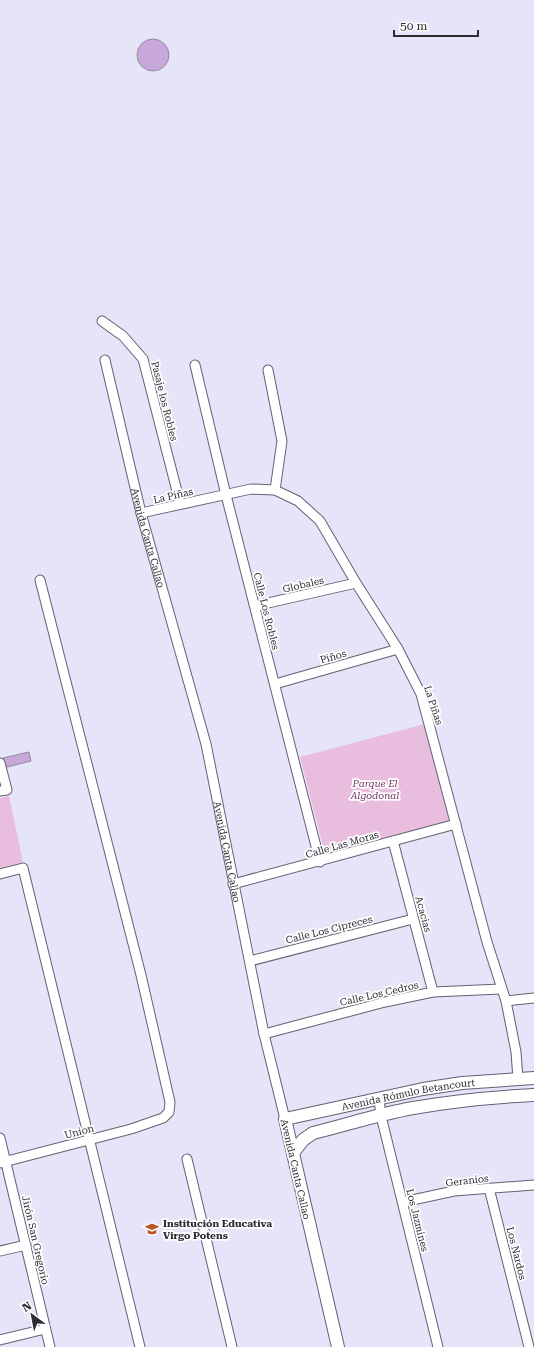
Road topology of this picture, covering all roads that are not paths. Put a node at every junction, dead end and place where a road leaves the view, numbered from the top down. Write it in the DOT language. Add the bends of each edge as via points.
graph roads {
  1 [pos="102,321"];
  2 [pos="105,360"];
  3 [pos="195,365"];
  4 [pos="268,370"];
  5 [pos="275,490"];
  6 [pos="226,495"];
  7 [pos="180,503"];
  8 [pos="141,513"];
  9 [pos="40,580"];
  10 [pos="356,583"];
  11 [pos="255,606"];
  12 [pos="398,649"];
  13 [pos="275,684"];
  14 [pos="0,763"];
  15 [pos="3,791"];
  16 [pos="456,824"];
  17 [pos="393,841"];
  18 [pos="320,862"];
  19 [pos="0,874"];
  20 [pos="233,884"];
  21 [pos="413,918"];
  22 [pos="250,961"];
  23 [pos="501,989"];
  24 [pos="433,992"];
  25 [pos="534,998"];
  26 [pos="506,1001"];
  27 [pos="264,1034"];
  28 [pos="534,1078"];
  29 [pos="518,1079"];
  30 [pos="534,1095"];
  31 [pos="378,1099"];
  32 [pos="381,1116"];
  33 [pos="285,1119"];
  34 [pos="0,1138"];
  35 [pos="88,1140"];
  36 [pos="293,1152"];
  37 [pos="187,1159"];
  38 [pos="3,1163"];
  39 [pos="534,1185"];
  40 [pos="489,1188"];
  41 [pos="402,1202"];
  42 [pos="26,1245"];
  43 [pos="0,1252"];
  44 [pos="44,1329"];
  45 [pos="0,1340"];
  46 [pos="50,1347"];
  47 [pos="140,1347"];
  48 [pos="232,1347"];
  49 [pos="338,1347"];
  50 [pos="438,1347"];
  51 [pos="529,1347"];
  1 -- 7 [label="street, Pasaje los Robles" via="123,336 143,359"];
  2 -- 8 [label="street, Avenida Canta Callao"];
  3 -- 6 [label="street, Calle Los Robles"];
  4 -- 5 [label="street" via="282,440"];
  5 -- 6 [label="street, La Piñas" via="251,489"];
  5 -- 10 [label="street, La Piñas" via="298,501 320,521"];
  6 -- 7 [label="street, La Piñas"];
  6 -- 11 [label="street, Calle Los Robles"];
  7 -- 8 [label="street, La Piñas"];
  8 -- 20 [label="street, Avenida Canta Callao" via="206,744"];
  9 -- 35 [label="street, Union" via="141,975 170,1102 169,1112 163,1118"];
  10 -- 11 [label="street, Globales"];
  10 -- 12 [label="street, La Piñas"];
  11 -- 13 [label="street, Calle Los Robles"];
  12 -- 13 [label="street, Piños"];
  12 -- 16 [label="street, La Piñas" via="421,694"];
  13 -- 18 [label="street, Calle Los Robles"];
  14 -- 15 [label="street"];
  16 -- 17 [label="street, Calle Las Moras"];
  16 -- 23 [label="street, La Piñas"];
  17 -- 18 [label="street, Calle Las Moras"];
  17 -- 21 [label="street, Acacias"];
  18 -- 20 [label="street, Calle Las Moras"];
  19 -- 35 [label="street" via="23,868"];
  20 -- 22 [label="street, Avenida Canta Callao"];
  21 -- 22 [label="street, Calle Los Cipreces"];
  21 -- 24 [label="street, Acacias"];
  22 -- 27 [label="street, Avenida Canta Callao"];
  23 -- 24 [label="street, Calle Los Cedros"];
  23 -- 26 [label="street, La Piñas"];
  24 -- 27 [label="street, Calle Los Cedros"];
  25 -- 26 [label="street"];
  26 -- 29 [label="street, La Piñas" via="516,1052"];
  27 -- 33 [label="street, Avenida Canta Callao"];
  28 -- 29 [label="street, Avenida Rómulo Betancourt"];
  29 -- 31 [label="street, Avenida Rómulo Betancourt" via="462,1083"];
  30 -- 32 [label="street, Avenida Rómulo Betancourt" via="480,1098 413,1108"];
  31 -- 32 [label="street, Los Jazmines"];
  31 -- 33 [label="street, Avenida Rómulo Betancourt"];
  32 -- 36 [label="street, Avenida Rómulo Betancourt" via="313,1133"];
  32 -- 41 [label="street, Los Jazmines"];
  33 -- 36 [label="street, Avenida Canta Callao"];
  34 -- 38 [label="street, Jirón San Gregorio"];
  35 -- 38 [label="street, Union"];
  35 -- 47 [label="street"];
  36 -- 49 [label="street, Avenida Canta Callao"];
  37 -- 48 [label="street"];
  38 -- 42 [label="street, Jirón San Gregorio"];
  39 -- 40 [label="street, Geranios"];
  40 -- 41 [label="street, Geranios" via="454,1191"];
  40 -- 51 [label="street, Los Nardos"];
  41 -- 50 [label="street, Los Jazmines"];
  42 -- 43 [label="street"];
  42 -- 44 [label="street, Jirón San Gregorio"];
  44 -- 45 [label="street"];
  44 -- 46 [label="street, Jirón San Gregorio"];
}
